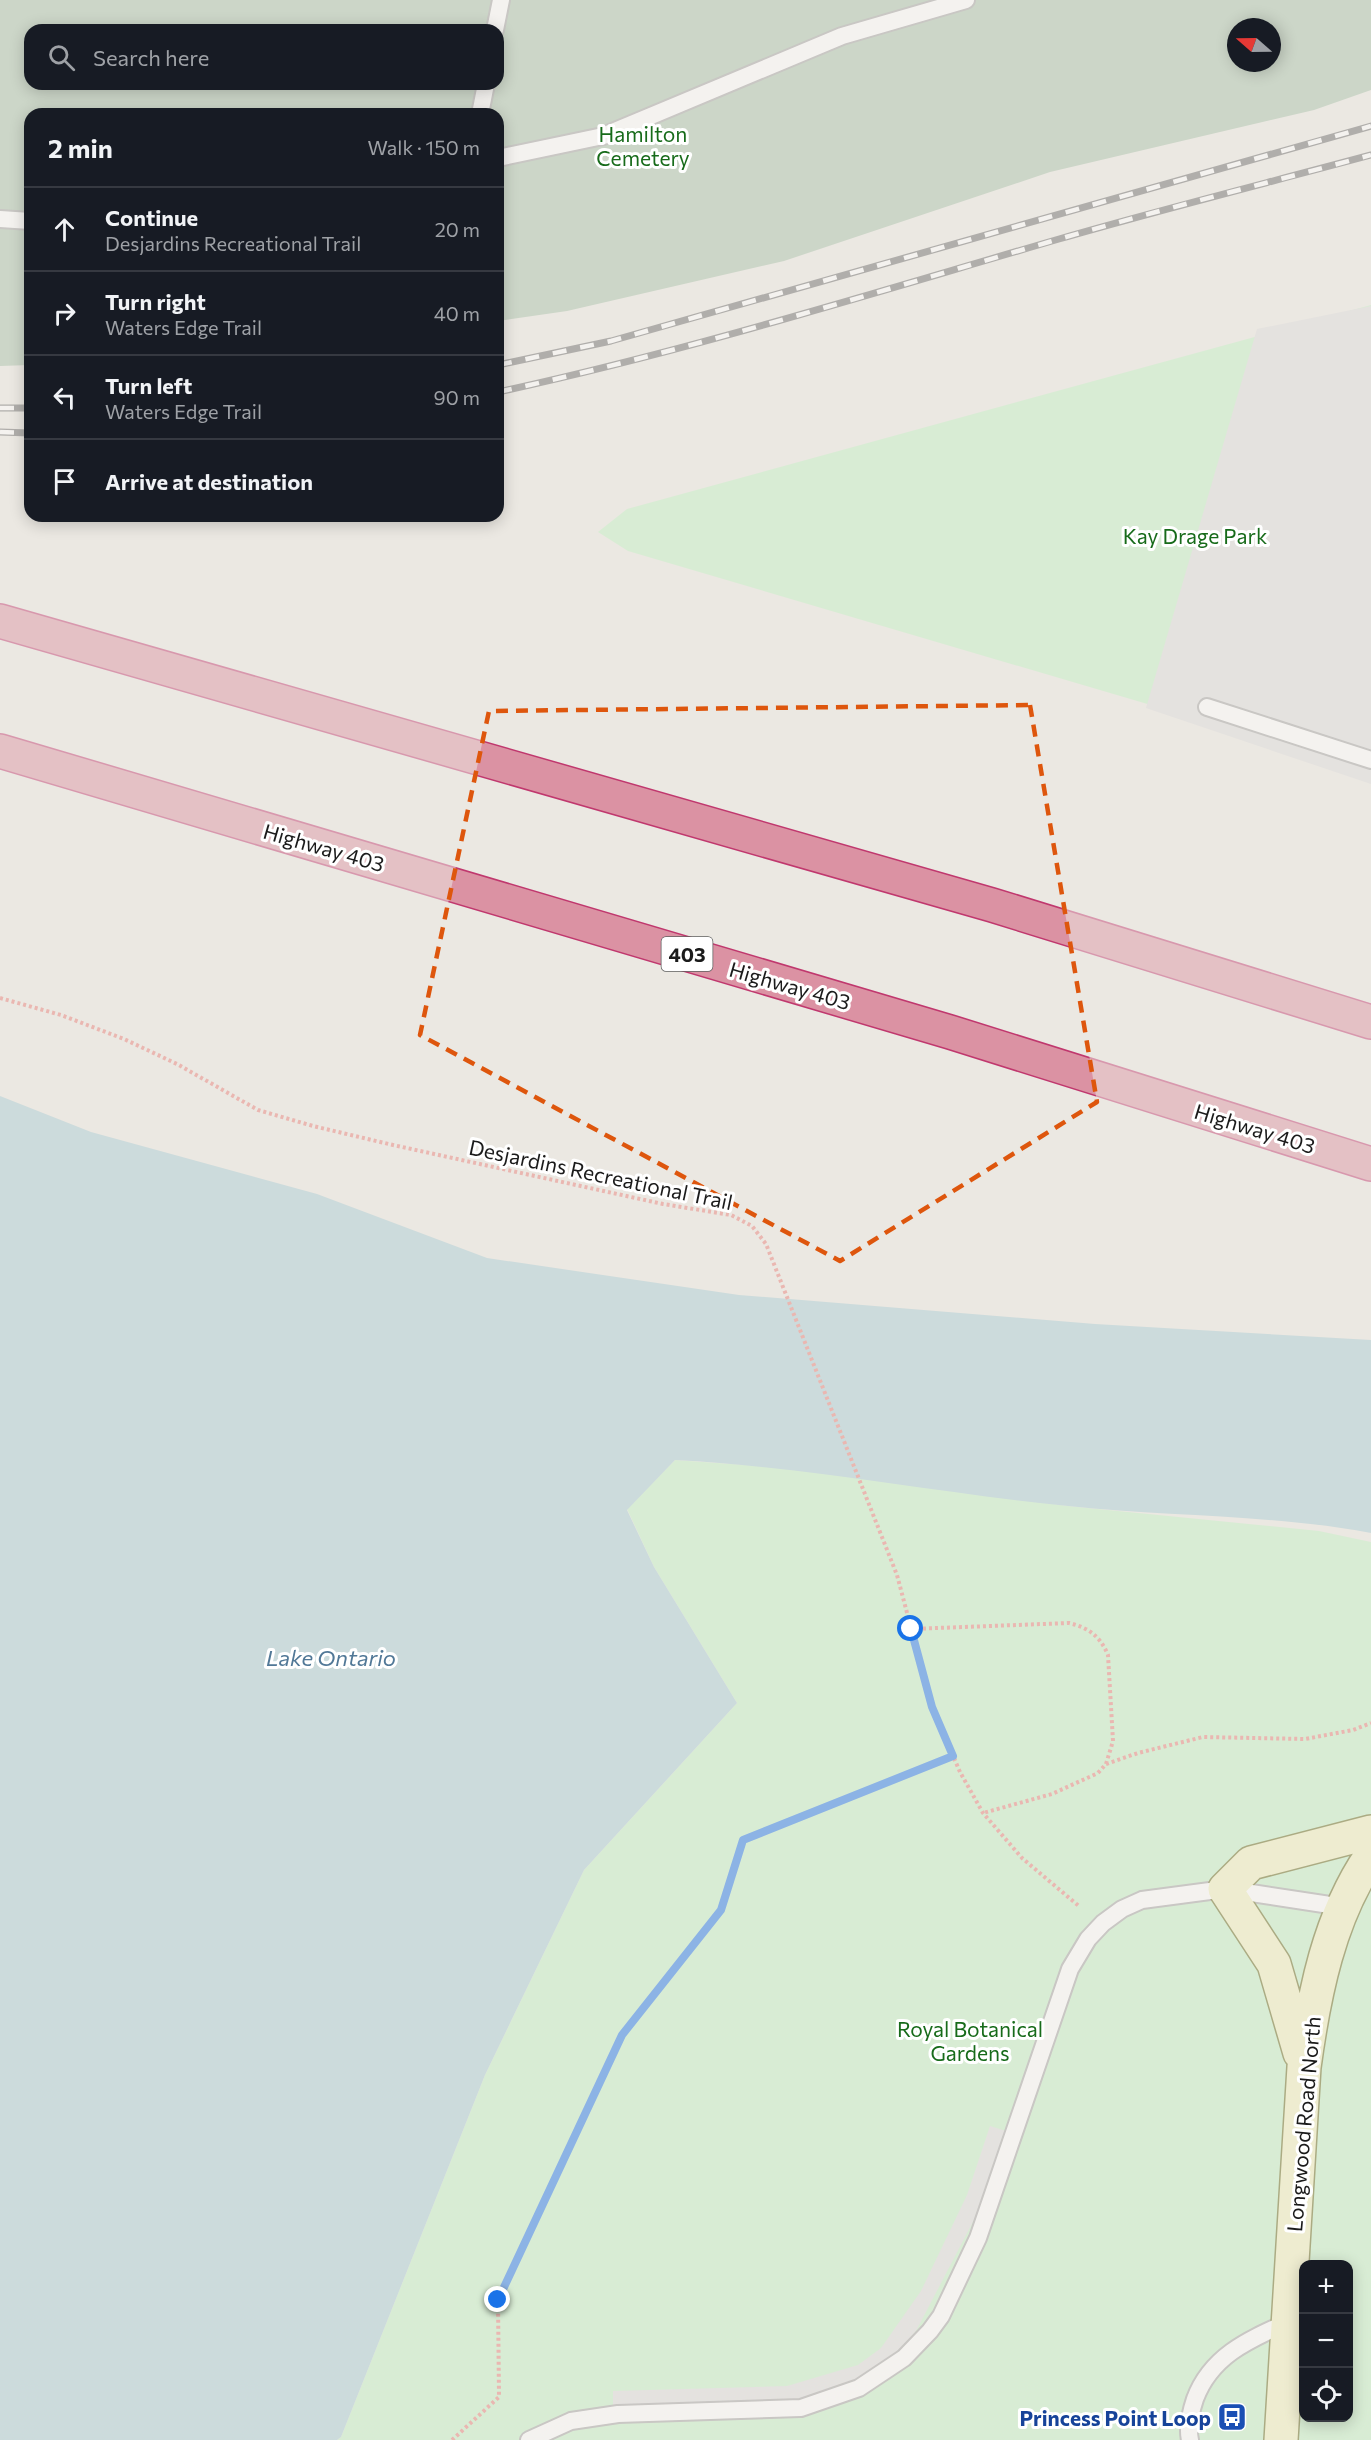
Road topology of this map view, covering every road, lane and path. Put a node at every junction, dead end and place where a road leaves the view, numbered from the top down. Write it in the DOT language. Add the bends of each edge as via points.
graph roads {
  1 [pos="501,0"];
  2 [pos="966,0"];
  3 [pos="496,24"];
  4 [pos="485,90"];
  5 [pos="481,108"];
  6 [pos="504,157"];
  7 [pos="0,219"];
  8 [pos="24,221"];
  9 [pos="0,621"];
  10 [pos="1207,707"];
  11 [pos="0,751"];
  12 [pos="1371,760"];
  13 [pos="0,998"];
  14 [pos="1371,1022"];
  15 [pos="1371,1164"];
  16 [pos="911,1629"];
  17 [pos="1371,1723"];
  18 [pos="953,1756"];
  19 [pos="1106,1764"];
  20 [pos="983,1813"];
  21 [pos="1371,1833"];
  22 [pos="1371,1856"];
  23 [pos="1225,1889"];
  24 [pos="1343,1907"];
  25 [pos="1104,1923"];
  26 [pos="1304,2067"];
  27 [pos="1288,2322"];
  28 [pos="452,2440"];
  29 [pos="529,2440"];
  30 [pos="1190,2440"];
  31 [pos="1281,2440"];
  1 -- 3 [label="lane"];
  2 -- 6 [label="lane" via="842,36 603,136"];
  4 -- 5 [label="lane"];
  7 -- 8 [label="lane"];
  9 -- 14 [label="highway" via="992,905"];
  10 -- 12 [label="lane"];
  11 -- 15 [label="highway, Highway 403 / 403" via="950,1032"];
  13 -- 16 [label="path, Desjardins Recreational Trail" via="61,1015 124,1039 258,1110 652,1202 730,1215 752,1226 766,1244 868,1500 897,1575"];
  16 -- 18 [label="path, Desjardins Recreational Trail" via="932,1707"];
  16 -- 19 [label="path" via="1068,1623 1093,1633 1108,1655 1113,1741"];
  17 -- 19 [label="path" via="1305,1739 1203,1737"];
  18 -- 20 [label="path, Desjardins Recreational Trail"];
  18 -- 28 [label="path" via="743,1840 721,1910 622,2035 498,2300 499,2397"];
  19 -- 20 [label="path" via="1098,1773 1052,1794"];
  20 -- 25 [label="path, Desjardins Recreational Trail" via="1022,1858"];
  21 -- 23 [label="street" via="1251,1863"];
  22 -- 24 [label="street, Longwood Road North"];
  23 -- 24 [label="lane"];
  23 -- 25 [label="lane" via="1142,1900"];
  23 -- 26 [label="street" via="1274,1964"];
  24 -- 26 [label="street, Longwood Road North" via="1312,2008"];
  25 -- 29 [label="lane" via="1088,1939 1070,1969 965,2269 930,2331 904,2358 859,2388 801,2408 618,2414 572,2421"];
  26 -- 27 [label="street, Longwood Road North"];
  27 -- 30 [label="lane" via="1248,2340 1213,2367 1191,2410"];
  27 -- 31 [label="street, Longwood Road North"];
}
